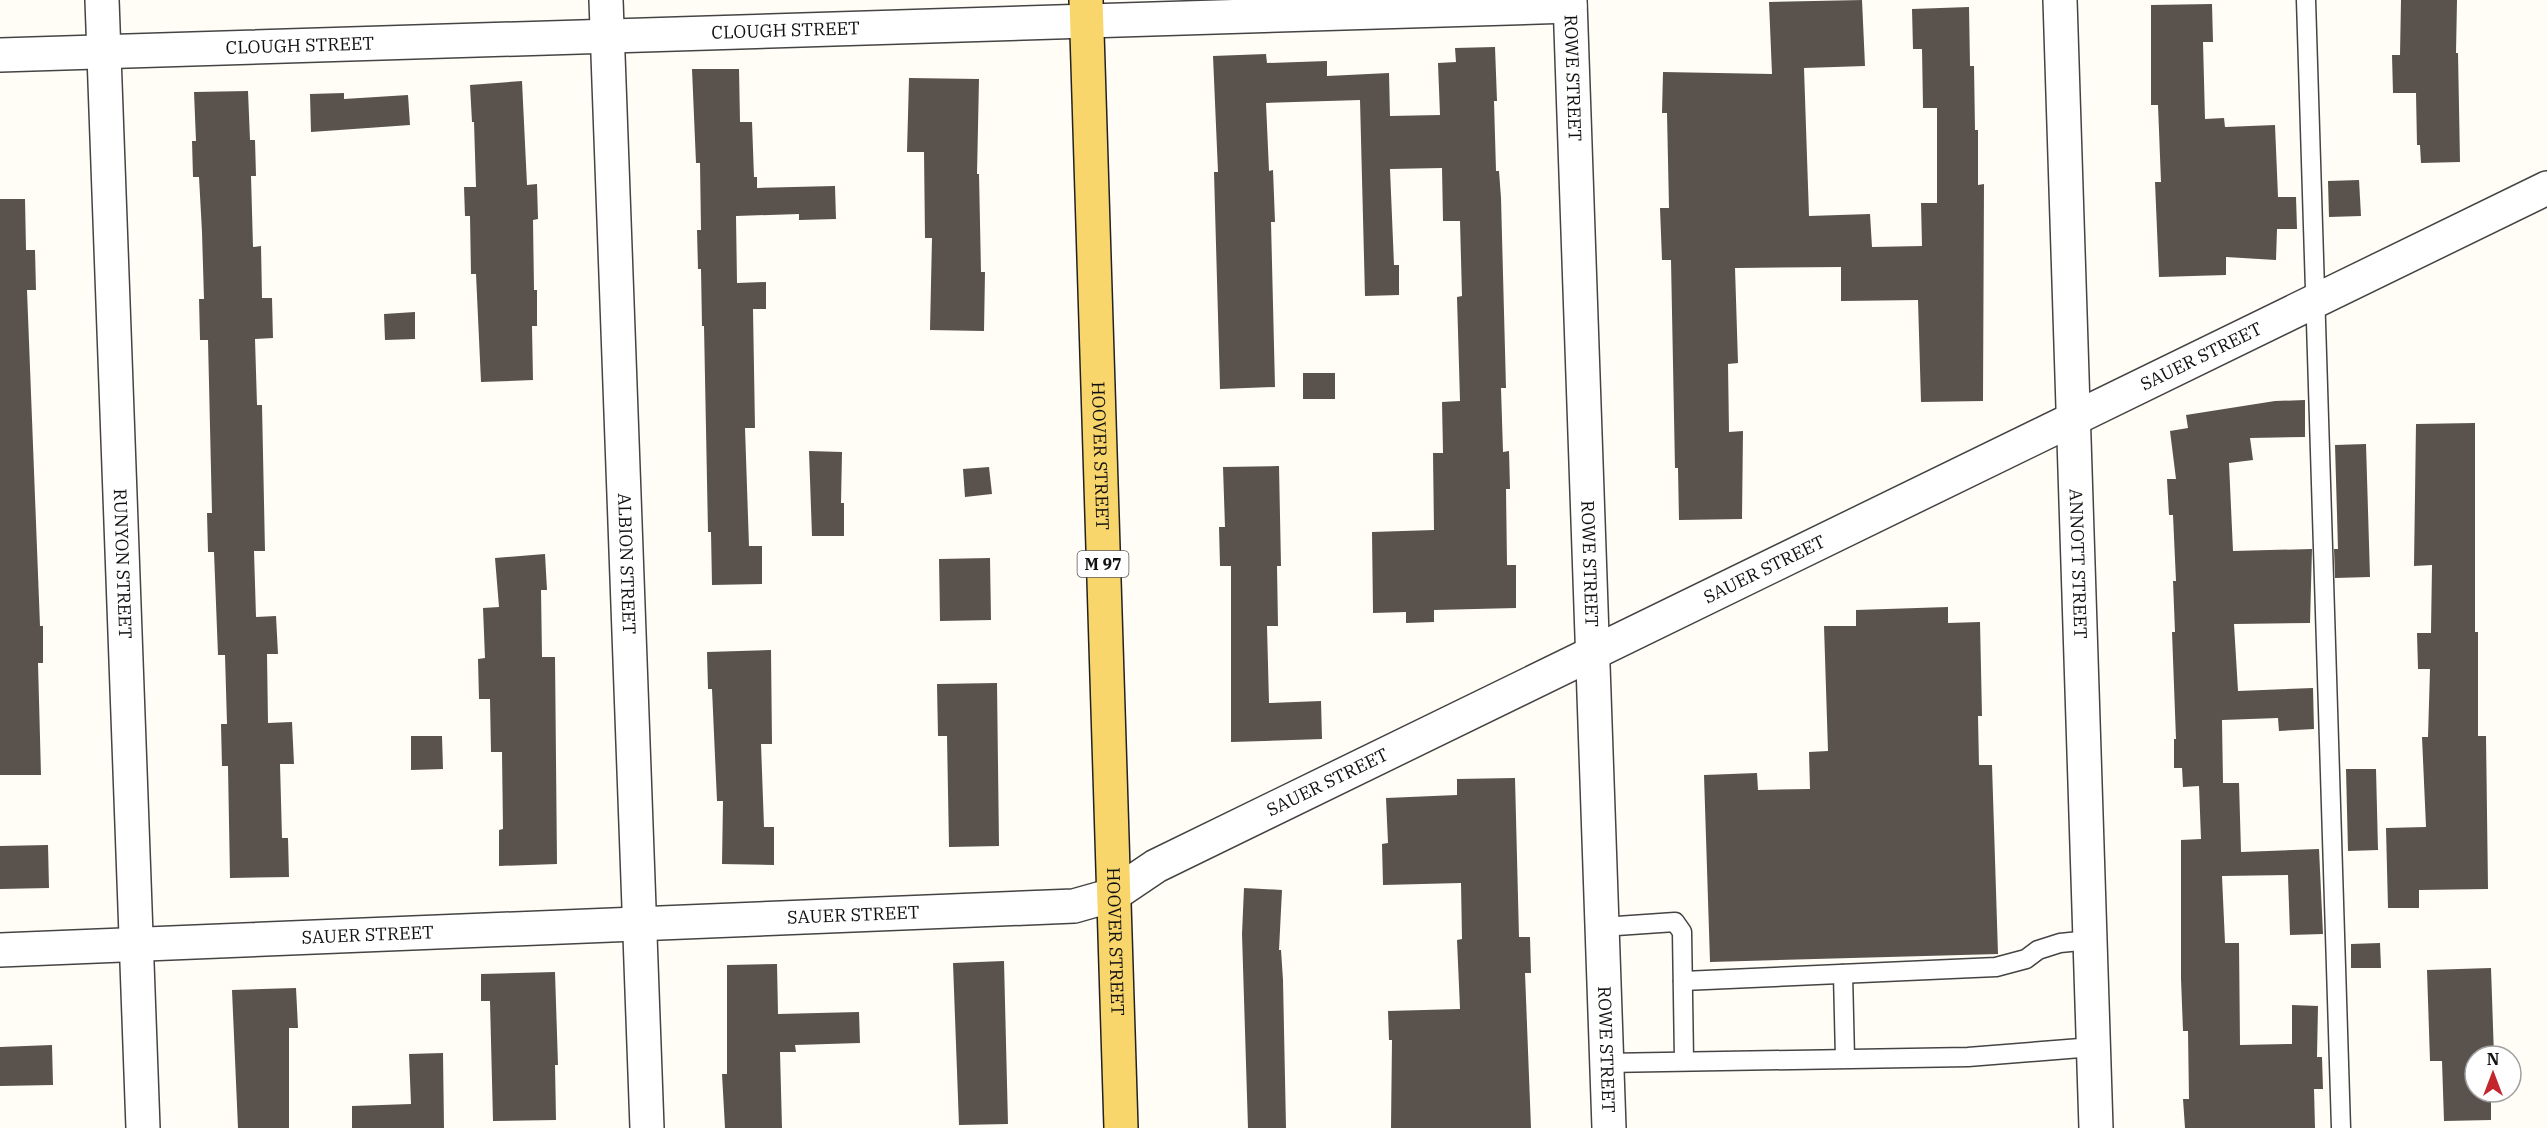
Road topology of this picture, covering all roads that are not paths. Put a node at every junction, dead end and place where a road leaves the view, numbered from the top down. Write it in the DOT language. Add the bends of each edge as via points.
graph roads {
  1 [pos="102,0"];
  2 [pos="606,0"];
  3 [pos="2060,0"];
  4 [pos="2306,0"];
  5 [pos="1570,3"];
  6 [pos="1087,10"];
  7 [pos="607,36"];
  8 [pos="104,52"];
  9 [pos="0,55"];
  10 [pos="2547,188"];
  11 [pos="2315,300"];
  12 [pos="2072,420"];
  13 [pos="1592,654"];
  14 [pos="1113,895"];
  15 [pos="640,923"];
  16 [pos="1602,927"];
  17 [pos="2090,940"];
  18 [pos="137,944"];
  19 [pos="0,950"];
  20 [pos="1843,974"];
  21 [pos="1683,981"];
  22 [pos="2093,1047"];
  23 [pos="1845,1058"];
  24 [pos="1684,1060"];
  25 [pos="1606,1063"];
  26 [pos="143,1128"];
  27 [pos="647,1128"];
  28 [pos="1121,1128"];
  29 [pos="1609,1128"];
  30 [pos="2096,1128"];
  31 [pos="2342,1128"];
  1 -- 8 [label="street, RUNYON STREET"];
  2 -- 7 [label="street, ALBION STREET"];
  3 -- 12 [label="street, ANNOTT STREET"];
  4 -- 11 [label="lane"];
  5 -- 6 [label="street, CLOUGH STREET"];
  5 -- 13 [label="street, ROWE STREET"];
  6 -- 7 [label="street, CLOUGH STREET"];
  6 -- 14 [label="main road, HOOVER STREET / M 97"];
  7 -- 8 [label="street, CLOUGH STREET"];
  7 -- 15 [label="street, ALBION STREET"];
  8 -- 9 [label="street, CLOUGH STREET"];
  8 -- 18 [label="street, RUNYON STREET"];
  10 -- 11 [label="street, SAUER STREET"];
  11 -- 12 [label="street, SAUER STREET"];
  11 -- 31 [label="lane"];
  12 -- 13 [label="street, SAUER STREET"];
  12 -- 17 [label="street, ANNOTT STREET"];
  13 -- 14 [label="street, SAUER STREET" via="1156,866"];
  13 -- 16 [label="street, ROWE STREET"];
  14 -- 15 [label="street, SAUER STREET" via="1074,906"];
  14 -- 28 [label="main road, HOOVER STREET / M 97"];
  15 -- 18 [label="street, SAUER STREET"];
  15 -- 27 [label="street, ALBION STREET"];
  16 -- 21 [label="lane" via="1675,922 1682,932"];
  16 -- 25 [label="street, ROWE STREET"];
  17 -- 20 [label="lane" via="2060,943 2038,950 2026,959 1996,967"];
  17 -- 22 [label="street, ANNOTT STREET"];
  18 -- 19 [label="street, SAUER STREET"];
  18 -- 26 [label="street, RUNYON STREET"];
  20 -- 21 [label="lane"];
  20 -- 23 [label="lane"];
  21 -- 24 [label="lane"];
  22 -- 23 [label="lane" via="1968,1057"];
  22 -- 30 [label="street, ANNOTT STREET"];
  23 -- 24 [label="lane"];
  24 -- 25 [label="lane"];
  25 -- 29 [label="street, ROWE STREET"];
}
